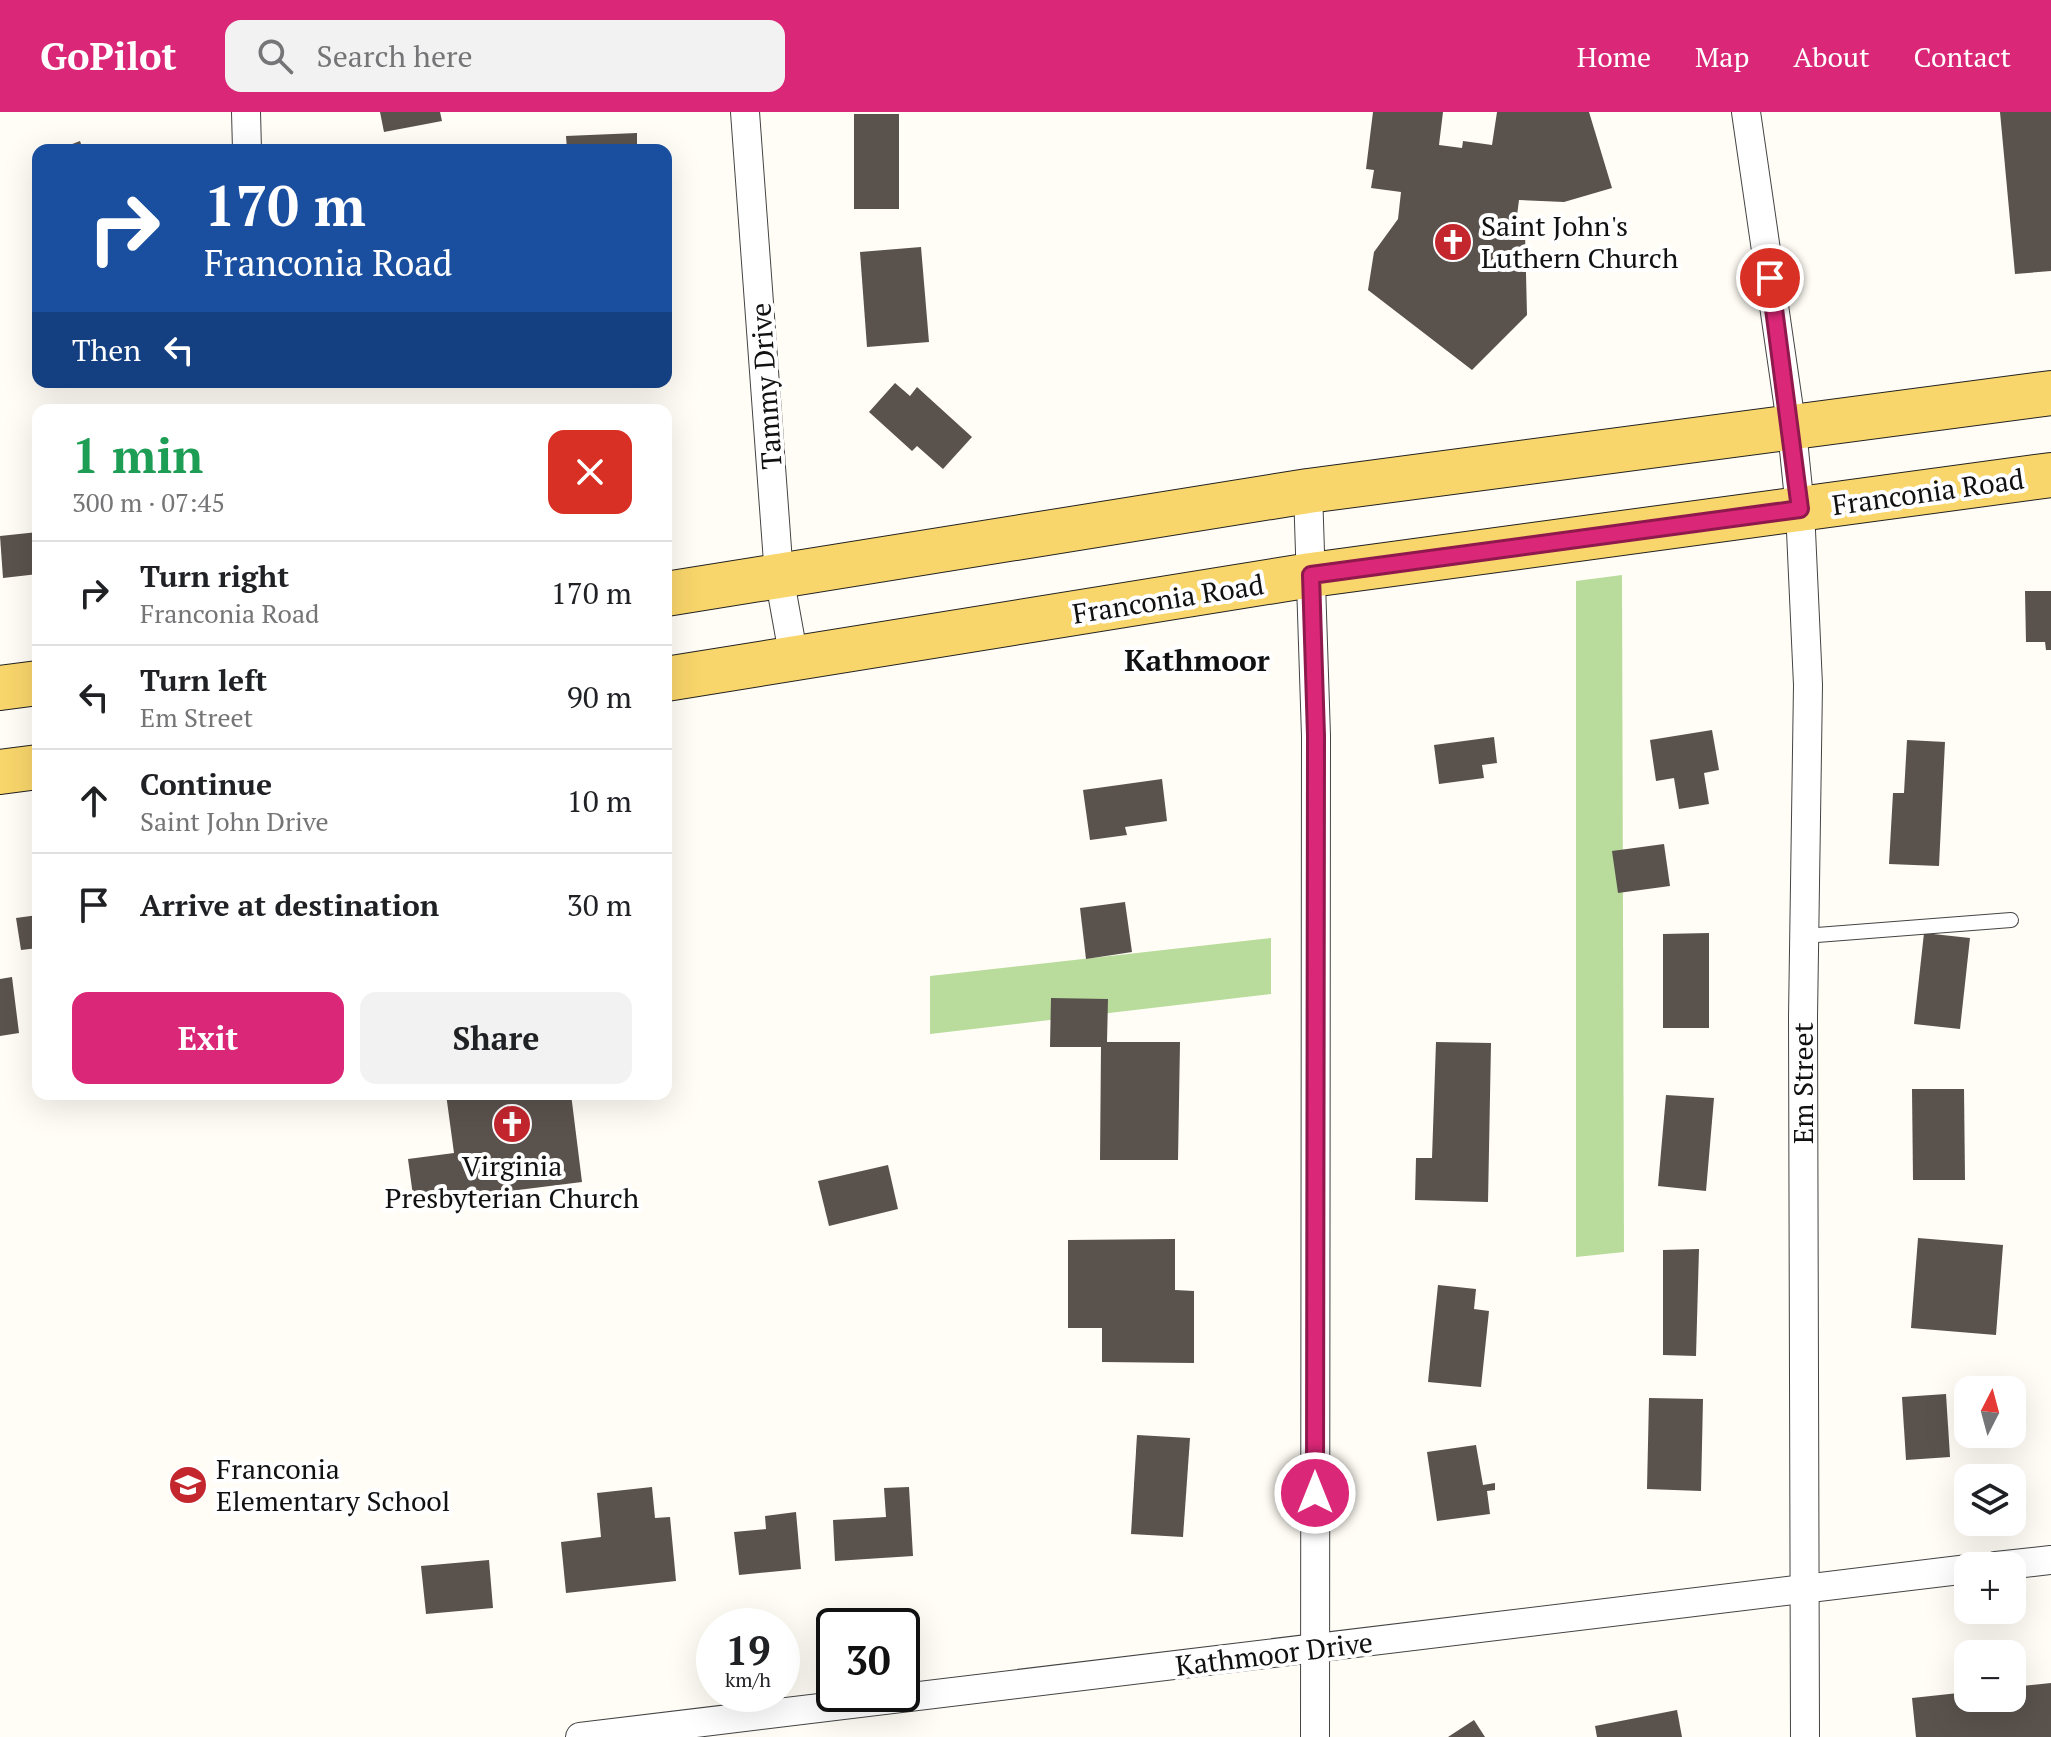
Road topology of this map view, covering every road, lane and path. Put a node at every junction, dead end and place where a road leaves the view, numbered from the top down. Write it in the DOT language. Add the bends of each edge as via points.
graph roads {
  1 [pos="246,112"];
  2 [pos="745,112"];
  3 [pos="1746,112"];
  4 [pos="247,144"];
  5 [pos="2051,393"];
  6 [pos="1792,430"];
  7 [pos="2051,475"];
  8 [pos="1308,491"];
  9 [pos="1800,509"];
  10 [pos="1311,575"];
  11 [pos="779,576"];
  12 [pos="672,593"];
  13 [pos="794,659"];
  14 [pos="672,678"];
  15 [pos="32,684"];
  16 [pos="0,688"];
  17 [pos="32,768"];
  18 [pos="0,772"];
  19 [pos="2011,920"];
  20 [pos="1804,936"];
  21 [pos="2051,1560"];
  22 [pos="2026,1563"];
  23 [pos="1954,1571"];
  24 [pos="1802,1588"];
  25 [pos="1315,1650"];
  26 [pos="580,1737"];
  27 [pos="1315,1737"];
  28 [pos="1805,1737"];
  1 -- 4 [label="street"];
  2 -- 11 [label="street, Tammy Drive"];
  3 -- 6 [label="street, Em Street"];
  5 -- 6 [label="main road"];
  6 -- 8 [label="main road"];
  6 -- 9 [label="street, Em Street"];
  7 -- 9 [label="main road, Franconia Road"];
  8 -- 10 [label="street"];
  8 -- 11 [label="main road"];
  9 -- 10 [label="main road, Franconia Road"];
  9 -- 20 [label="street, Em Street" via="1808,685"];
  10 -- 13 [label="main road, Franconia Road"];
  10 -- 25 [label="street" via="1316,736"];
  11 -- 12 [label="main road"];
  11 -- 13 [label="street, Tammy Drive"];
  13 -- 14 [label="main road, Franconia Road"];
  15 -- 16 [label="main road"];
  17 -- 18 [label="main road"];
  19 -- 20 [label="lane"];
  20 -- 24 [label="street, Em Street"];
  21 -- 22 [label="street"];
  23 -- 24 [label="street, Kathmoor Drive"];
  24 -- 25 [label="street, Kathmoor Drive"];
  24 -- 28 [label="street, Em Street"];
  25 -- 26 [label="street, Kathmoor Drive"];
  25 -- 27 [label="street"];
}
